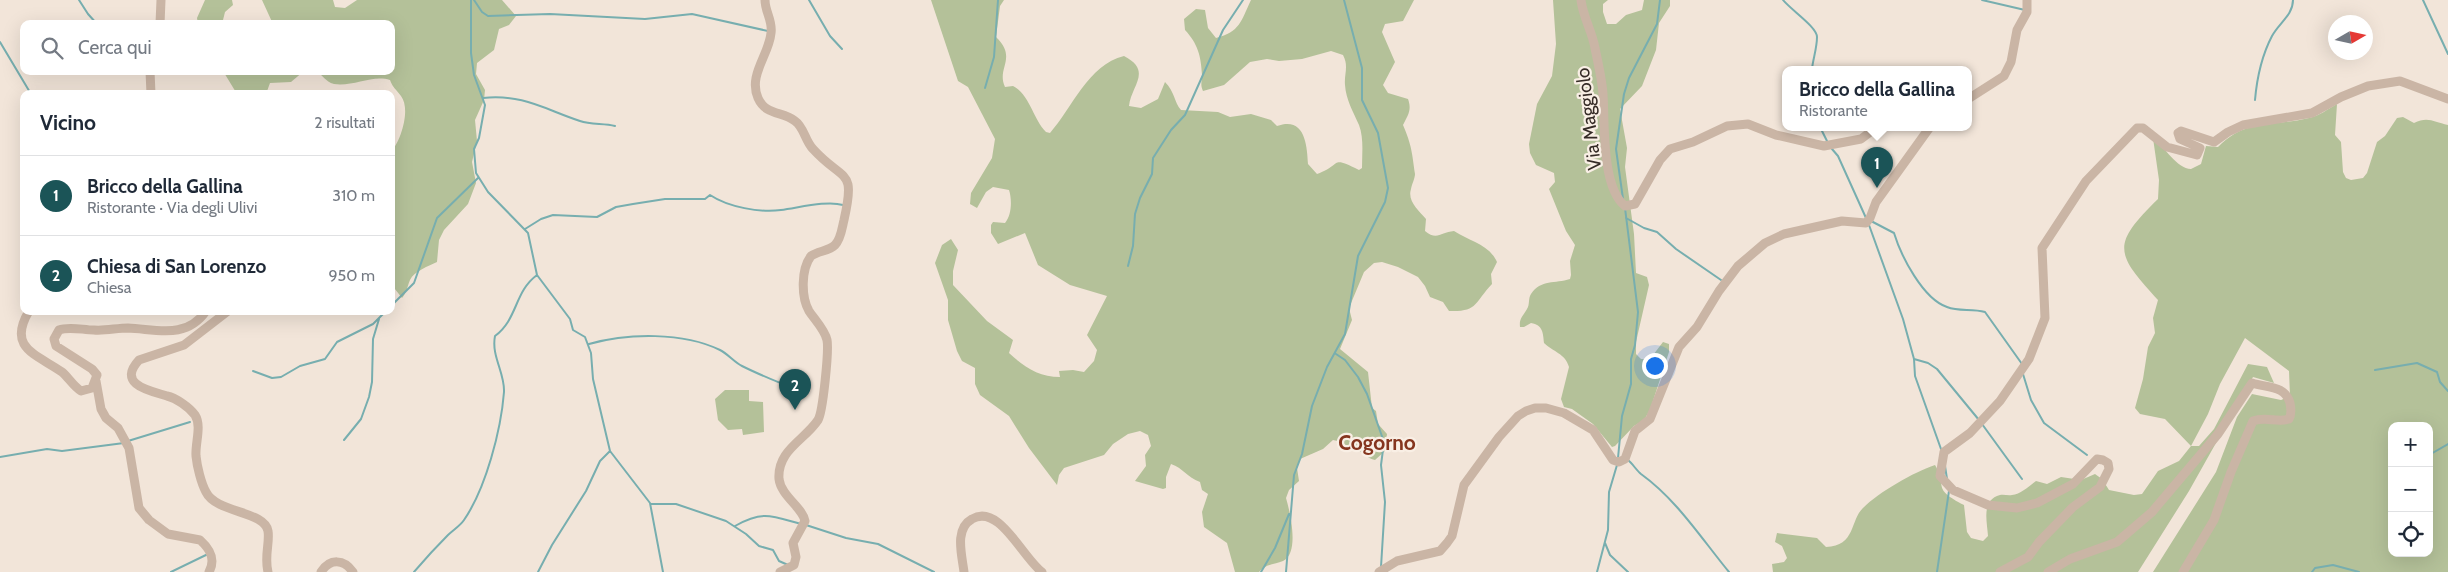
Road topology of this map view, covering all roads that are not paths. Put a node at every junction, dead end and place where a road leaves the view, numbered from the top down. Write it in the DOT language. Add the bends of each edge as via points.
graph roads {
  1 [pos="161,0"];
  2 [pos="765,0"];
  3 [pos="1581,0"];
  4 [pos="2027,0"];
  5 [pos="160,20"];
  6 [pos="150,75"];
  7 [pos="151,90"];
  8 [pos="1972,96"];
  9 [pos="2448,100"];
  10 [pos="1872,131"];
  11 [pos="1927,131"];
  12 [pos="27,315"];
  13 [pos="203,315"];
  14 [pos="223,315"];
  15 [pos="96,381"];
  16 [pos="209,572"];
  17 [pos="268,572"];
  18 [pos="321,572"];
  19 [pos="354,572"];
  20 [pos="780,572"];
  21 [pos="964,572"];
  22 [pos="1042,572"];
  23 [pos="1379,572"];
  24 [pos="2000,572"];
  25 [pos="2048,572"];
  26 [pos="2183,572"];
  1 -- 5 [label="street"];
  2 -- 20 [label="street" via="772,27 756,75 758,98 768,111 798,123 812,149 842,173 850,192 838,241 808,260 804,285 806,305 827,340 825,389 819,418 793,444 780,470 782,488 805,521 793,543 794,565"];
  3 -- 10 [label="street, Via Maggiolo" via="1582,12 1594,40 1603,93 1602,130 1607,163 1615,193 1625,206 1635,204 1660,160 1670,149 1727,126 1748,124 1776,135 1824,146 1861,139"];
  4 -- 8 [label="street" via="2027,12 2017,30 2011,62 2004,76"];
  6 -- 7 [label="street"];
  9 -- 24 [label="street" via="2400,81 2368,86 2312,113 2243,125 2214,142 2181,131 2178,133 2180,139 2200,148 2197,155 2167,147 2143,128 2136,128 2086,181 2042,248 2045,318 2029,359 2000,401 1970,433 1944,452 1940,476 1953,490 1988,504 2017,508 2037,503 2073,484 2097,460 2108,463 2109,469 2100,487 2072,507 2028,557"];
  11 -- 23 [label="street" via="1876,202 1866,223 1842,221 1784,234 1765,243 1738,266 1697,327 1679,347 1650,419 1635,431 1625,459 1613,460 1593,430 1564,414 1546,408 1526,411 1499,437 1464,484 1452,536 1440,551 1397,561"];
  12 -- 15 [label="street" via="21,329 21,341 26,350 65,375 72,386 81,391 92,388"];
  13 -- 15 [label="street" via="197,322 171,331 125,328 59,330 54,340 56,346 92,369 97,375"];
  14 -- 17 [label="street" via="184,346 139,360 132,369 132,375 141,388 167,396 196,416 196,457 206,493 214,502 259,519 266,525"];
  15 -- 16 [label="street" via="101,409 118,428 129,448 143,515 168,534 200,540 212,556"];
  18 -- 19 [label="street" via="325,566 342,561"];
  21 -- 22 [label="street" via="962,529 981,515 1002,524 1032,564"];
  25 -- 26 [label="street" via="2070,559 2117,542 2152,512 2218,434 2252,382 2281,390 2287,394 2290,403 2289,419 2254,420 2214,520"];
}
